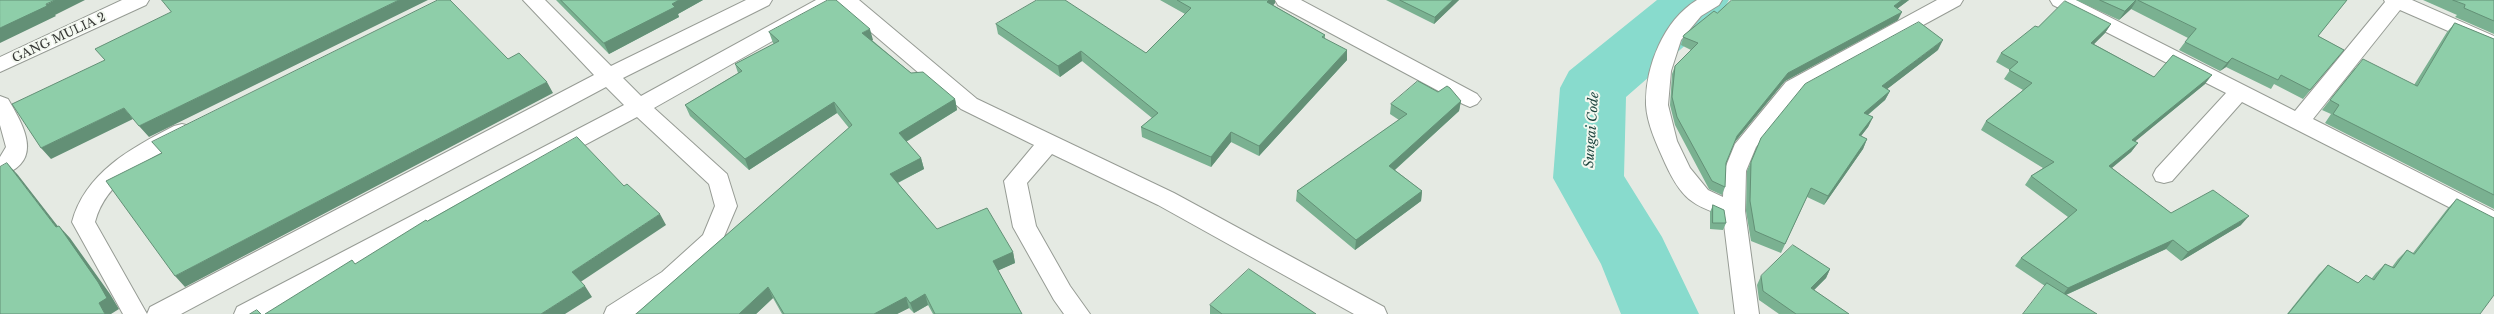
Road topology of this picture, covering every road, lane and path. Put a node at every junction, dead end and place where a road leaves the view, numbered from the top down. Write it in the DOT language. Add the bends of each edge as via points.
graph roads {
  1 [pos="139,0"];
  2 [pos="533,0"];
  3 [pos="762,0"];
  4 [pos="831,0"];
  5 [pos="846,0"];
  6 [pos="1285,0"];
  7 [pos="1712,0"];
  8 [pos="1953,0"];
  9 [pos="2060,0"];
  10 [pos="2395,1"];
  11 [pos="2494,44"];
  12 [pos="0,65"];
  13 [pos="609,76"];
  14 [pos="2240,91"];
  15 [pos="1470,99"];
  16 [pos="0,104"];
  17 [pos="639,107"];
  18 [pos="2299,121"];
  19 [pos="200,123"];
  20 [pos="1049,143"];
  21 [pos="0,168"];
  22 [pos="2164,175"];
  23 [pos="1734,211"];
  24 [pos="2494,221"];
  25 [pos="135,314"];
  26 [pos="159,314"];
  27 [pos="246,314"];
  28 [pos="616,314"];
  29 [pos="1078,314"];
  30 [pos="1375,314"];
  31 [pos="1747,314"];
  1 -- 12 [label="street, GANG MULIA 2"];
  2 -- 13 [label="street"];
  3 -- 13 [label="street"];
  4 -- 17 [label="street"];
  5 -- 20 [label="street" via="968,104"];
  6 -- 15 [label="street"];
  7 -- 23 [label="street" via="1694,11 1671,38 1661,71 1657,105 1666,141 1682,173 1700,196"];
  8 -- 23 [label="street" via="1793,87 1746,144 1735,171"];
  9 -- 14 [label="street"];
  10 -- 11 [label="street"];
  10 -- 18 [label="street"];
  13 -- 17 [label="street"];
  13 -- 26 [label="street"];
  14 -- 18 [label="street"];
  14 -- 22 [label="street"];
  16 -- 21 [label="street" via="17,139 17,153"];
  17 -- 27 [label="street"];
  17 -- 28 [label="street" via="719,180 726,206 712,240 670,279"];
  18 -- 24 [label="street"];
  19 -- 25 [label="street" via="151,147 96,192 84,210 83,222"];
  20 -- 29 [label="street" via="1015,182 1024,227 1062,293"];
  20 -- 30 [label="street" via="1166,199"];
  23 -- 31 [label="street"];
}
